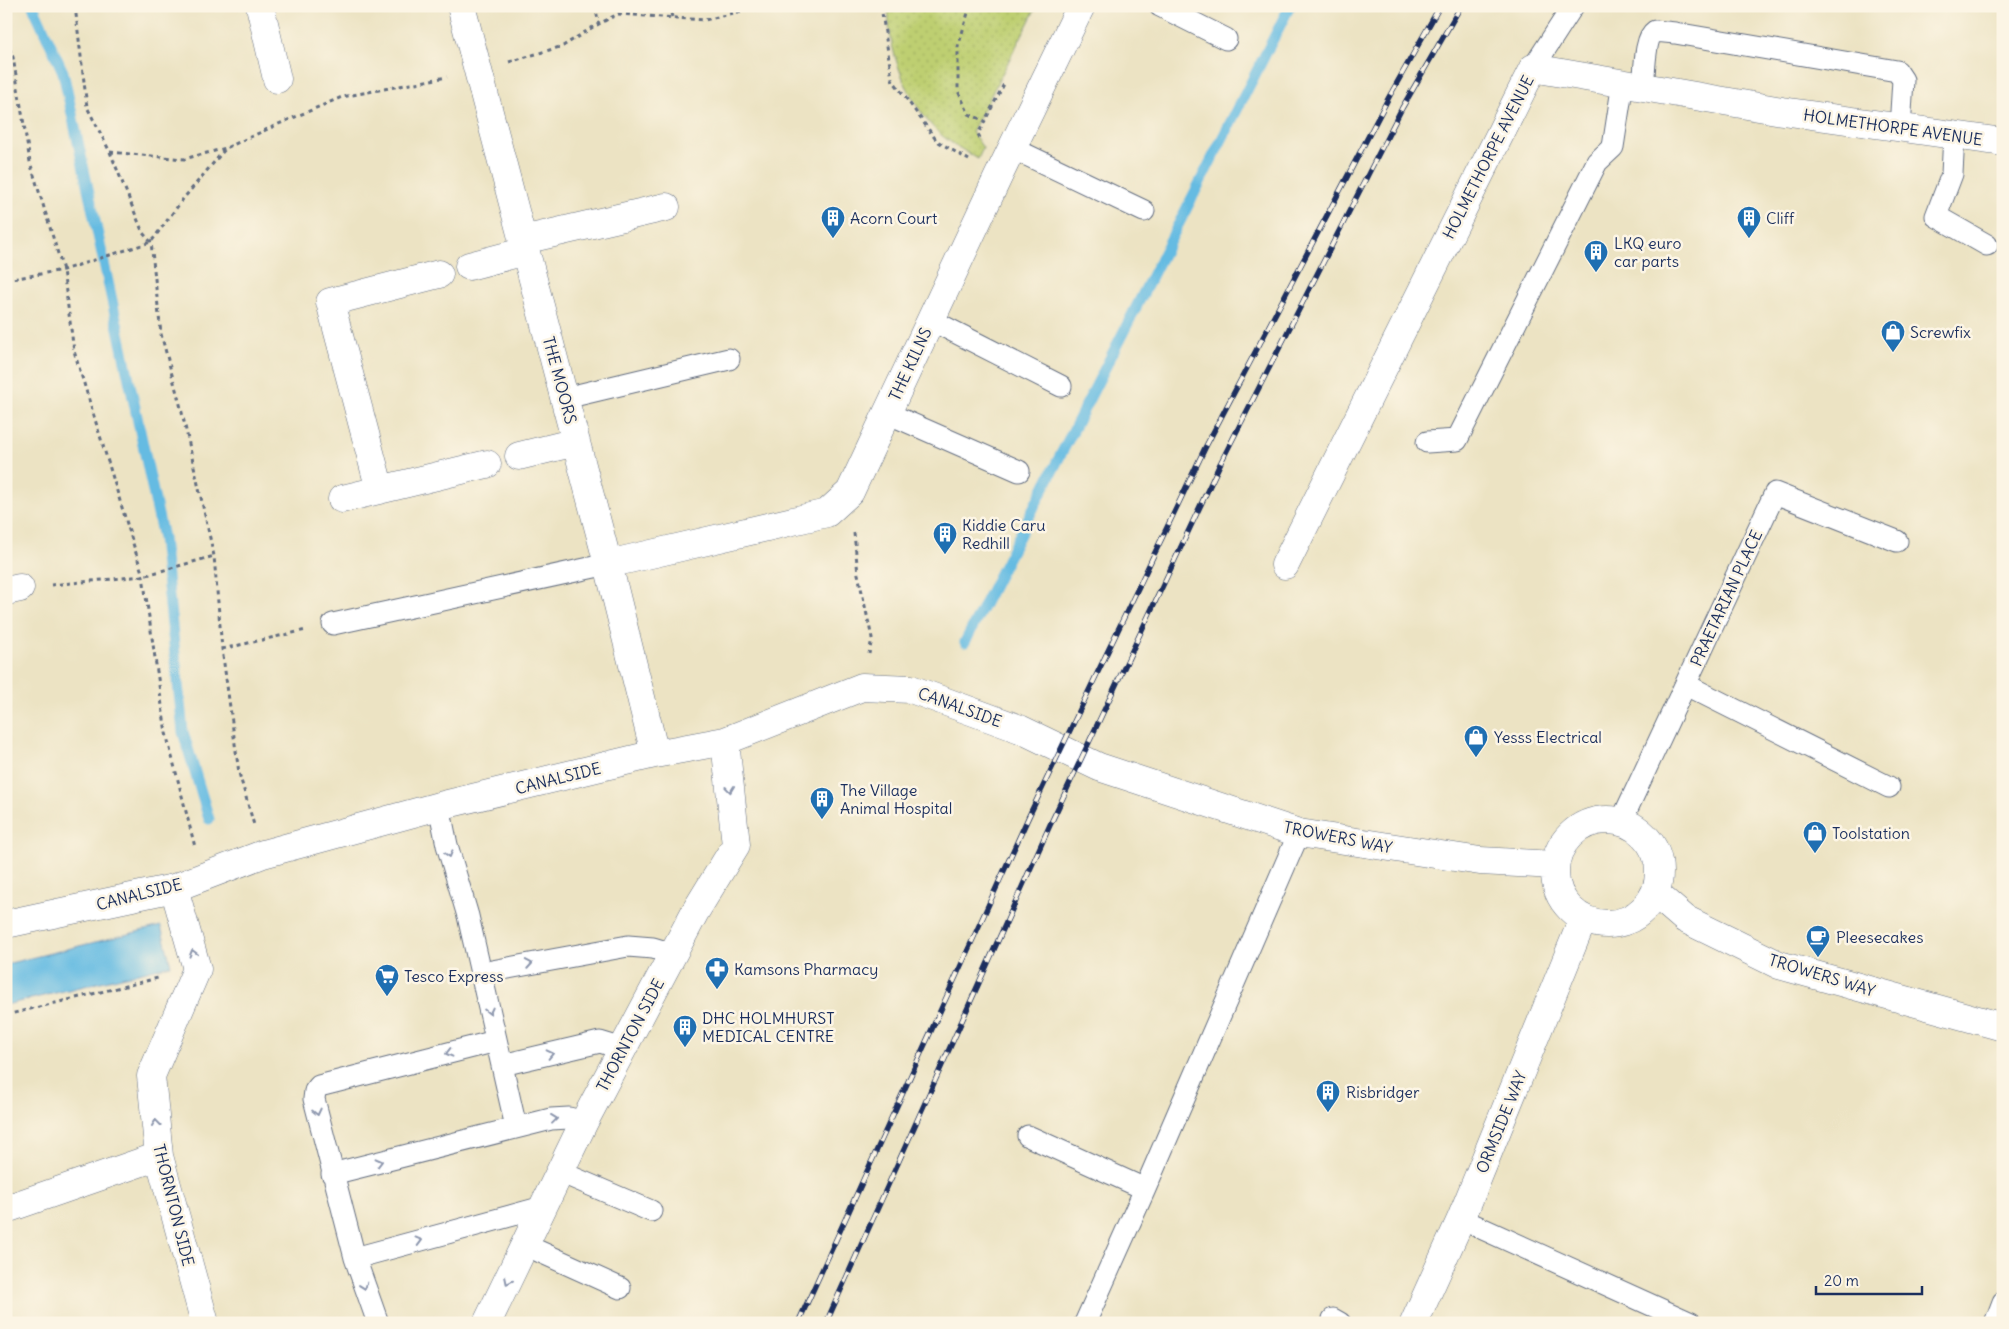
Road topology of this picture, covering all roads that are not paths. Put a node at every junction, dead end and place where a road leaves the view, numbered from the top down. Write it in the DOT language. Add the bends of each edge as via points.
graph roads {
  1 [pos="260,6"];
  2 [pos="461,6"];
  3 [pos="1081,6"];
  4 [pos="1160,6"];
  5 [pos="1573,6"];
  6 [pos="1226,39"];
  7 [pos="1533,68"];
  8 [pos="277,79"];
  9 [pos="1633,84"];
  10 [pos="1900,128"];
  11 [pos="1954,135"];
  12 [pos="2003,142"];
  13 [pos="1012,148"];
  14 [pos="666,207"];
  15 [pos="1144,211"];
  16 [pos="1986,245"];
  17 [pos="524,246"];
  18 [pos="469,266"];
  19 [pos="439,274"];
  20 [pos="931,320"];
  21 [pos="729,359"];
  22 [pos="1062,386"];
  23 [pos="565,398"];
  24 [pos="887,413"];
  25 [pos="576,442"];
  26 [pos="1426,442"];
  27 [pos="519,456"];
  28 [pos="487,464"];
  29 [pos="1019,471"];
  30 [pos="380,490"];
  31 [pos="342,499"];
  32 [pos="1897,541"];
  33 [pos="608,564"];
  34 [pos="1285,565"];
  35 [pos="334,624"];
  36 [pos="1686,685"];
  37 [pos="725,741"];
  38 [pos="655,754"];
  39 [pos="1099,767"];
  40 [pos="1889,787"];
  41 [pos="439,806"];
  42 [pos="1621,822"];
  43 [pos="1298,833"];
  44 [pos="1555,865"];
  45 [pos="174,888"];
  46 [pos="1655,893"];
  47 [pos="1583,918"];
  48 [pos="6,924"];
  49 [pos="673,954"];
  50 [pos="481,973"];
  51 [pos="2003,1027"];
  52 [pos="496,1041"];
  53 [pos="623,1049"];
  54 [pos="502,1065"];
  55 [pos="584,1122"];
  56 [pos="516,1127"];
  57 [pos="1028,1136"];
  58 [pos="159,1156"];
  59 [pos="560,1172"];
  60 [pos="332,1174"];
  61 [pos="1145,1189"];
  62 [pos="543,1207"];
  63 [pos="6,1209"];
  64 [pos="651,1211"];
  65 [pos="1461,1219"];
  66 [pos="525,1245"];
  67 [pos="355,1258"];
  68 [pos="620,1288"];
  69 [pos="2003,1302"];
  70 [pos="488,1322"];
  71 [pos="205,1323"];
  72 [pos="378,1323"];
  73 [pos="483,1323"];
  74 [pos="1085,1323"];
  75 [pos="1414,1323"];
  76 [pos="1691,1323"];
  77 [pos="1994,1323"];
  1 -- 8 [label="street"];
  2 -- 17 [label="street, THE MOORS"];
  3 -- 13 [label="street, THE KILNS"];
  4 -- 6 [label="lane"];
  5 -- 7 [label="lane"];
  7 -- 9 [label="street, HOLMETHORPE AVENUE"];
  7 -- 34 [label="street, HOLMETHORPE AVENUE"];
  9 -- 10 [label="street, HOLMETHORPE AVENUE"];
  9 -- 10 [label="lane" via="1651,34 1655,31 1675,33 1897,71 1903,80"];
  9 -- 26 [label="lane" via="1613,147 1597,162 1457,440"];
  10 -- 11 [label="street, HOLMETHORPE AVENUE"];
  11 -- 12 [label="street, HOLMETHORPE AVENUE"];
  11 -- 16 [label="lane" via="1952,174 1936,216"];
  13 -- 15 [label="lane"];
  13 -- 20 [label="street, THE KILNS"];
  14 -- 17 [label="street"];
  17 -- 18 [label="street"];
  17 -- 23 [label="street, THE MOORS"];
  19 -- 30 [label="street" via="330,302"];
  20 -- 22 [label="lane"];
  20 -- 24 [label="street, THE KILNS"];
  21 -- 23 [label="lane"];
  23 -- 25 [label="street, THE MOORS"];
  24 -- 29 [label="lane"];
  24 -- 33 [label="street, THE KILNS" via="850,492 827,513"];
  25 -- 27 [label="street"];
  25 -- 33 [label="street, THE MOORS"];
  28 -- 30 [label="street"];
  30 -- 31 [label="street"];
  32 -- 36 [label="lane, PRAETARIAN PLACE" via="1775,493"];
  33 -- 35 [label="lane"];
  33 -- 38 [label="street, THE MOORS"];
  36 -- 40 [label="lane"];
  36 -- 42 [label="lane, PRAETARIAN PLACE"];
  37 -- 38 [label="street, CANALSIDE"];
  37 -- 39 [label="street, CANALSIDE" via="862,687 910,689 1020,729"];
  37 -- 49 [label="street, THORNTON SIDE, one-way" via="736,845"];
  38 -- 41 [label="street, CANALSIDE"];
  39 -- 43 [label="street, TROWERS WAY"];
  41 -- 45 [label="street, CANALSIDE" via="263,854"];
  41 -- 50 [label="lane, one-way"];
  42 -- 44 [label="street" via="1604,820 1586,824 1571,834 1560,848"];
  42 -- 46 [label="street" via="1638,830 1654,849 1659,863"];
  43 -- 44 [label="street, TROWERS WAY" via="1480,861"];
  43 -- 61 [label="lane"];
  44 -- 47 [label="street" via="1555,878 1564,902"];
  45 -- 48 [label="street, CANALSIDE"];
  58 -- 45 [label="street, THORNTON SIDE, one-way" via="151,1076 197,969"];
  46 -- 47 [label="street" via="1646,907 1632,918 1616,924 1599,924"];
  46 -- 51 [label="street, TROWERS WAY" via="1686,919 1779,965"];
  47 -- 65 [label="street, ORMSIDE WAY"];
  50 -- 49 [label="lane, one-way" via="628,946 654,948"];
  49 -- 53 [label="street, THORNTON SIDE"];
  50 -- 52 [label="lane, one-way"];
  52 -- 54 [label="lane"];
  52 -- 60 [label="lane, one-way" via="319,1086 314,1099"];
  54 -- 53 [label="lane, one-way" via="600,1042"];
  53 -- 55 [label="street, THORNTON SIDE"];
  54 -- 56 [label="lane"];
  56 -- 55 [label="lane, one-way" via="551,1119 569,1118"];
  55 -- 59 [label="street, THORNTON SIDE"];
  60 -- 56 [label="lane, one-way"];
  57 -- 61 [label="lane"];
  58 -- 63 [label="street"];
  58 -- 71 [label="street, THORNTON SIDE"];
  59 -- 62 [label="street, THORNTON SIDE"];
  59 -- 64 [label="lane"];
  60 -- 67 [label="lane"];
  61 -- 74 [label="lane"];
  62 -- 66 [label="street, THORNTON SIDE"];
  67 -- 62 [label="lane, one-way"];
  65 -- 75 [label="street, ORMSIDE WAY"];
  65 -- 76 [label="lane"];
  66 -- 68 [label="lane"];
  66 -- 70 [label="street, THORNTON SIDE, one-way"];
  67 -- 72 [label="lane, one-way"];
  69 -- 77 [label="lane"];
  70 -- 73 [label="lane"];
}
